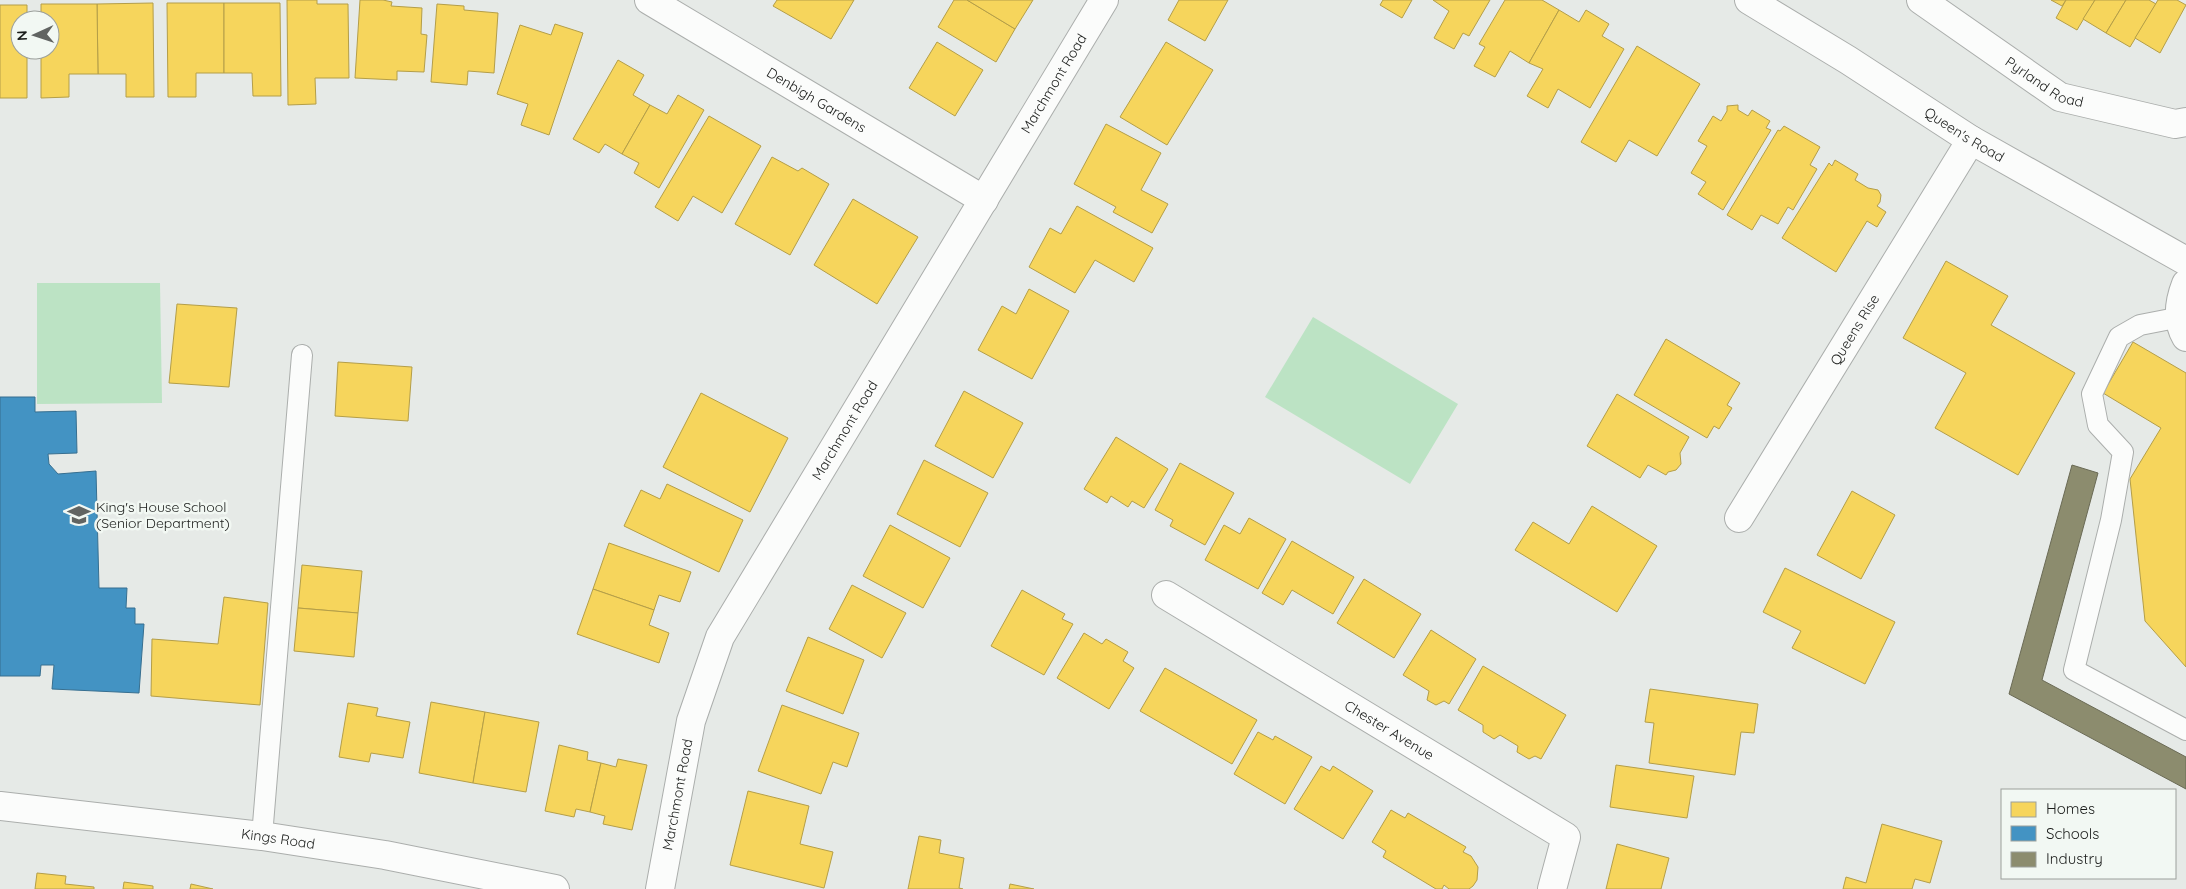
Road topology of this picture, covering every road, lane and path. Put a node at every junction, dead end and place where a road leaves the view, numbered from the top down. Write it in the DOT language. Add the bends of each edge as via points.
graph roads {
  1 [pos="649,0"];
  2 [pos="1104,0"];
  3 [pos="1748,0"];
  4 [pos="1921,0"];
  5 [pos="2186,122"];
  6 [pos="1971,140"];
  7 [pos="984,200"];
  8 [pos="2186,261"];
  9 [pos="2186,284"];
  10 [pos="2183,327"];
  11 [pos="302,355"];
  12 [pos="1739,518"];
  13 [pos="1166,595"];
  14 [pos="2186,730"];
  15 [pos="0,806"];
  16 [pos="262,836"];
  17 [pos="554,889"];
  18 [pos="660,889"];
  19 [pos="1552,889"];
  1 -- 7 [label="street, Denbigh Gardens"];
  2 -- 7 [label="street, Marchmont Road"];
  3 -- 6 [label="street, Queen's Road"];
  4 -- 5 [label="street, Pyrland Road" via="2060,97 2175,124"];
  6 -- 8 [label="street, Queen's Road"];
  6 -- 12 [label="street, Queens Rise"];
  7 -- 18 [label="street, Marchmont Road" via="720,636 691,721"];
  9 -- 10 [label="street" via="2179,302"];
  10 -- 14 [label="lane" via="2140,325 2119,337 2092,394 2098,425 2123,452 2111,520 2074,670"];
  11 -- 16 [label="lane"];
  13 -- 19 [label="street, Chester Avenue" via="1566,837"];
  15 -- 16 [label="street, Kings Road"];
  16 -- 17 [label="street, Kings Road"];
}
